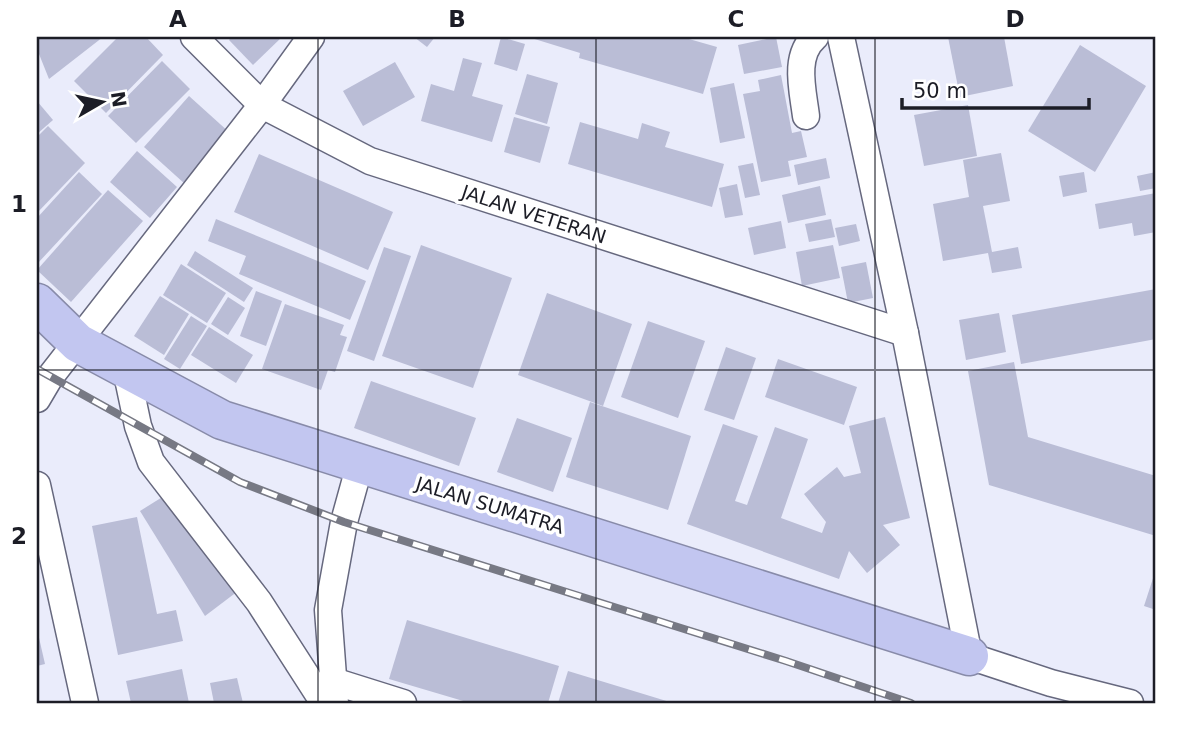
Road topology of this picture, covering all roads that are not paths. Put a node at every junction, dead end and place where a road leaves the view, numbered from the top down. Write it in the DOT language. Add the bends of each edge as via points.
graph roads {
  1 [pos="194,37"];
  2 [pos="311,37"];
  3 [pos="815,37"];
  4 [pos="841,37"];
  5 [pos="262,105"];
  6 [pos="806,116"];
  7 [pos="37,303"];
  8 [pos="905,333"];
  9 [pos="78,343"];
  10 [pos="126,369"];
  11 [pos="37,399"];
  12 [pos="360,464"];
  13 [pos="37,485"];
  14 [pos="969,656"];
  15 [pos="331,696"];
  16 [pos="1117,702"];
  17 [pos="85,703"];
  18 [pos="403,703"];
  1 -- 5 [label="street, JALAN VETERAN"];
  2 -- 5 [label="street"];
  3 -- 6 [label="street" via="800,65"];
  4 -- 8 [label="street"];
  5 -- 8 [label="street, JALAN VETERAN" via="370,162"];
  5 -- 9 [label="street"];
  7 -- 9 [label="highway, JALAN SUMATRA"];
  8 -- 14 [label="street"];
  9 -- 10 [label="highway, JALAN SUMATRA"];
  9 -- 11 [label="street"];
  10 -- 12 [label="highway, JALAN SUMATRA" via="222,420"];
  10 -- 15 [label="street" via="151,462"];
  12 -- 14 [label="highway, JALAN SUMATRA"];
  12 -- 15 [label="street" via="328,610"];
  13 -- 17 [label="street"];
  14 -- 16 [label="street"];
  15 -- 18 [label="street"];
}
